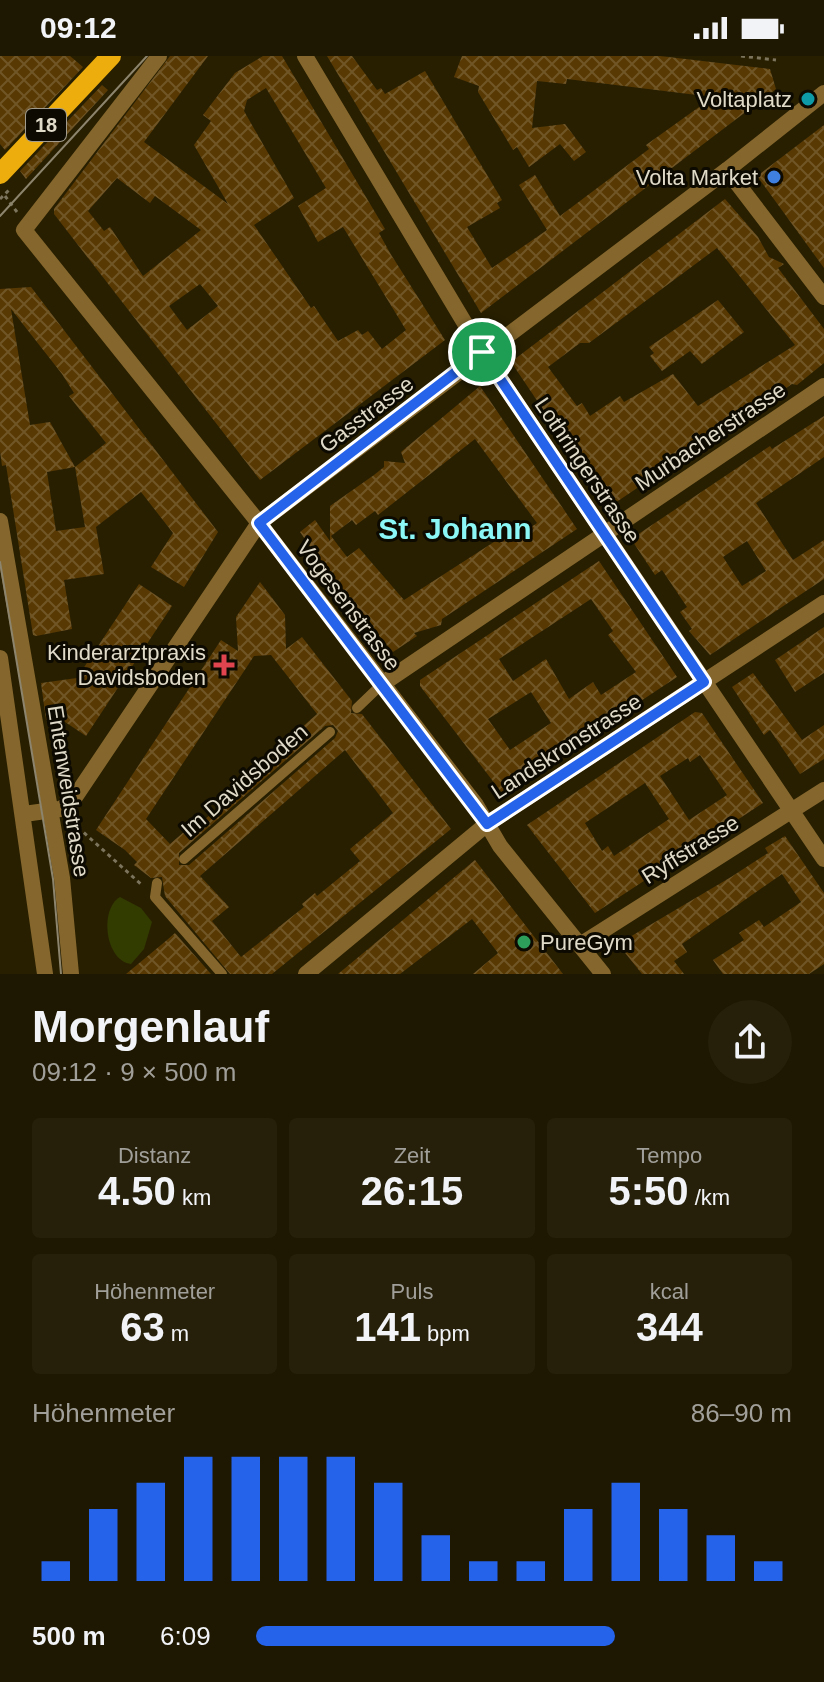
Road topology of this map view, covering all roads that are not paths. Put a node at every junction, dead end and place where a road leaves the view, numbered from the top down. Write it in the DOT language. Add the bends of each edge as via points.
graph roads {
  1 [pos="111,56"];
  2 [pos="159,56"];
  3 [pos="305,56"];
  4 [pos="824,93"];
  5 [pos="727,170"];
  6 [pos="0,174"];
  7 [pos="824,297"];
  8 [pos="482,352"];
  9 [pos="824,386"];
  10 [pos="0,521"];
  11 [pos="259,523"];
  12 [pos="605,533"];
  13 [pos="824,603"];
  14 [pos="0,658"];
  15 [pos="704,682"];
  16 [pos="382,684"];
  17 [pos="357,708"];
  18 [pos="330,732"];
  19 [pos="824,790"];
  20 [pos="50,811"];
  21 [pos="792,811"];
  22 [pos="24,814"];
  23 [pos="487,824"];
  24 [pos="184,859"];
  25 [pos="824,859"];
  26 [pos="157,883"];
  27 [pos="580,945"];
  28 [pos="45,974"];
  29 [pos="71,974"];
  30 [pos="222,974"];
  31 [pos="306,974"];
  32 [pos="603,974"];
  1 -- 6 [label="main road, 18"];
  2 -- 11 [label="street, Vogesenstrasse" via="24,230"];
  3 -- 8 [label="street, Lothringerstrasse"];
  4 -- 5 [label="street, Gasstrasse"];
  5 -- 7 [label="street"];
  5 -- 8 [label="street, Gasstrasse"];
  8 -- 11 [label="street, Gasstrasse"];
  8 -- 12 [label="street, Lothringerstrasse"];
  9 -- 12 [label="street, Murbacherstrasse"];
  10 -- 20 [label="street, Entenweidstrasse"];
  11 -- 16 [label="street, Vogesenstrasse"];
  11 -- 20 [label="street, Gasstrasse" via="76,797"];
  12 -- 15 [label="street, Lothringerstrasse"];
  12 -- 16 [label="street, Murbacherstrasse"];
  13 -- 15 [label="street, Landskronstrasse"];
  14 -- 22 [label="street"];
  15 -- 21 [label="street, Lothringerstrasse"];
  15 -- 23 [label="street, Landskronstrasse"];
  16 -- 17 [label="lane"];
  16 -- 23 [label="street, Vogesenstrasse"];
  18 -- 24 [label="lane, Im Davidsboden"];
  19 -- 21 [label="street, Ryffstrasse"];
  20 -- 22 [label="street"];
  20 -- 29 [label="street, Entenweidstrasse"];
  21 -- 25 [label="street, Lothringerstrasse"];
  21 -- 27 [label="street, Ryffstrasse"];
  22 -- 28 [label="street"];
  23 -- 27 [label="street, Vogesenstrasse"];
  23 -- 31 [label="street, Landskronstrasse"];
  26 -- 30 [label="lane" via="155,897"];
  27 -- 32 [label="street, Vogesenstrasse"];
}
